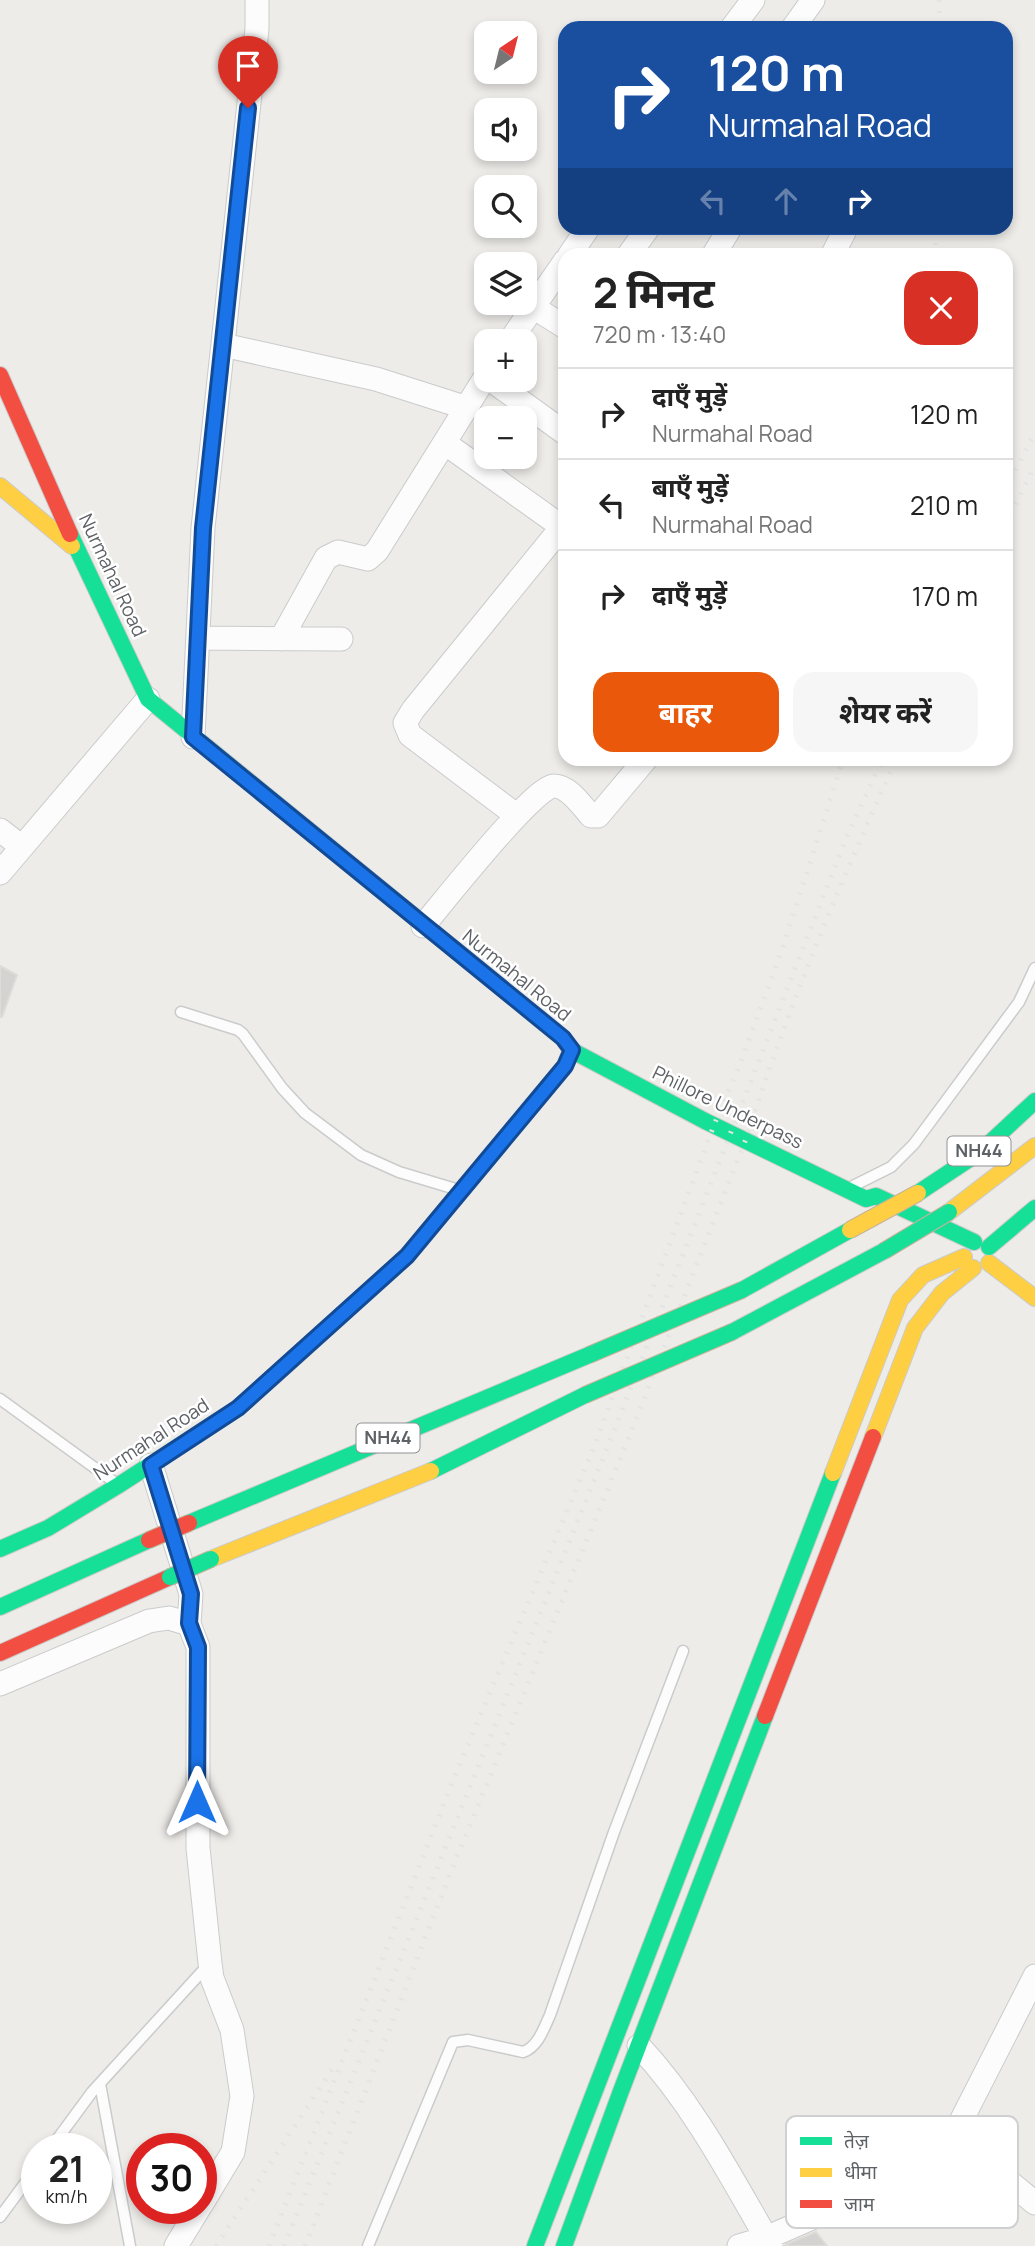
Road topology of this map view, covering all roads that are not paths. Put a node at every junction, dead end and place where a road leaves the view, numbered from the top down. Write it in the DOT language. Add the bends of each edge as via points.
graph roads {
  1 [pos="257,0"];
  2 [pos="753,0"];
  3 [pos="813,0"];
  4 [pos="737,21"];
  5 [pos="798,21"];
  6 [pos="558,271"];
  7 [pos="537,301"];
  8 [pos="537,310"];
  9 [pos="558,323"];
  10 [pos="223,345"];
  11 [pos="0,375"];
  12 [pos="476,392"];
  13 [pos="509,392"];
  14 [pos="467,408"];
  15 [pos="558,428"];
  16 [pos="446,444"];
  17 [pos="0,486"];
  18 [pos="558,524"];
  19 [pos="558,535"];
  20 [pos="76,550"];
  21 [pos="198,638"];
  22 [pos="281,639"];
  23 [pos="341,639"];
  24 [pos="148,699"];
  25 [pos="193,737"];
  26 [pos="640,766"];
  27 [pos="516,815"];
  28 [pos="0,830"];
  29 [pos="22,846"];
  30 [pos="0,873"];
  31 [pos="423,926"];
  32 [pos="1035,968"];
  33 [pos="181,1012"];
  34 [pos="572,1050"];
  35 [pos="1035,1095"];
  36 [pos="1030,1107"];
  37 [pos="1035,1146"];
  38 [pos="847,1189"];
  39 [pos="461,1190"];
  40 [pos="866,1199"];
  41 [pos="1035,1208"];
  42 [pos="975,1256"];
  43 [pos="1035,1298"];
  44 [pos="0,1399"];
  45 [pos="151,1465"];
  46 [pos="119,1485"];
  47 [pos="0,1549"];
  48 [pos="0,1607"];
  49 [pos="189,1623"];
  50 [pos="683,1651"];
  51 [pos="0,1653"];
  52 [pos="0,1684"];
  53 [pos="210,1963"];
  54 [pos="1035,1976"];
  55 [pos="639,2046"];
  56 [pos="100,2084"];
  57 [pos="964,2116"];
  58 [pos="62,2133"];
  59 [pos="217,2178"];
  60 [pos="21,2189"];
  61 [pos="1018,2189"];
  62 [pos="1035,2203"];
  63 [pos="0,2217"];
  64 [pos="189,2224"];
  65 [pos="798,2228"];
  66 [pos="769,2242"];
  67 [pos="130,2246"];
  68 [pos="176,2246"];
  69 [pos="368,2246"];
  70 [pos="535,2246"];
  71 [pos="564,2246"];
  72 [pos="739,2246"];
  1 -- 10 [label="street"];
  2 -- 4 [label="street"];
  3 -- 5 [label="street"];
  6 -- 7 [label="street"];
  8 -- 9 [label="street"];
  10 -- 14 [label="street" via="376,379"];
  10 -- 21 [label="street" via="203,528"];
  11 -- 20 [label="main road, Nurmahal Road"];
  12 -- 14 [label="street"];
  13 -- 15 [label="street"];
  14 -- 16 [label="street"];
  16 -- 18 [label="street"];
  16 -- 22 [label="street" via="373,556 363,559 338,552 326,558"];
  17 -- 20 [label="main road"];
  19 -- 27 [label="street" via="405,723 410,735"];
  20 -- 24 [label="main road, Nurmahal Road"];
  21 -- 22 [label="street"];
  21 -- 25 [label="street"];
  22 -- 23 [label="street"];
  24 -- 25 [label="main road, Nurmahal Road"];
  24 -- 29 [label="street"];
  25 -- 31 [label="main road, Nurmahal Road"];
  26 -- 27 [label="street" via="598,816 591,816 566,791 551,785"];
  27 -- 31 [label="street"];
  28 -- 29 [label="street"];
  29 -- 30 [label="street"];
  31 -- 34 [label="main road, Nurmahal Road"];
  32 -- 38 [label="lane" via="1019,1003 914,1144 891,1167"];
  33 -- 39 [label="lane" via="243,1034 305,1113 361,1155"];
  34 -- 38 [label="main road, Phillore Underpass"];
  34 -- 39 [label="main road, Nurmahal Road" via="565,1066"];
  35 -- 36 [label="main road"];
  36 -- 48 [label="main road, NH44, bridge" via="941,1180 742,1290"];
  37 -- 51 [label="main road, NH44, bridge" via="949,1212 732,1332 585,1395 438,1468 211,1559"];
  38 -- 40 [label="main road, Phillore Underpass"];
  39 -- 45 [label="main road, Nurmahal Road" via="407,1256 238,1408"];
  40 -- 42 [label="main road, Phillore Underpass" via="876,1196"];
  40 -- 42 [label="main road, Phillore Underpass" via="869,1210"];
  41 -- 42 [label="main road"];
  42 -- 43 [label="main road"];
  42 -- 55 [label="main road" via="915,1328"];
  42 -- 70 [label="main road" via="923,1275 900,1300"];
  44 -- 46 [label="lane"];
  45 -- 46 [label="main road, Nurmahal Road"];
  45 -- 49 [label="street" via="191,1594"];
  46 -- 47 [label="main road, Nurmahal Road" via="48,1528"];
  49 -- 52 [label="street" via="169,1618 149,1621"];
  49 -- 53 [label="street" via="198,1647 198,1848"];
  50 -- 69 [label="lane" via="542,2033 523,2052 468,2040 453,2042"];
  53 -- 56 [label="lane"];
  53 -- 59 [label="street" via="232,2030 242,2096 233,2152"];
  54 -- 57 [label="street"];
  55 -- 66 [label="street" via="709,2138"];
  55 -- 71 [label="main road"];
  56 -- 58 [label="lane"];
  56 -- 67 [label="lane"];
  60 -- 63 [label="lane"];
  61 -- 62 [label="street"];
  64 -- 68 [label="street"];
  65 -- 66 [label="street"];
  66 -- 72 [label="street"];
}
